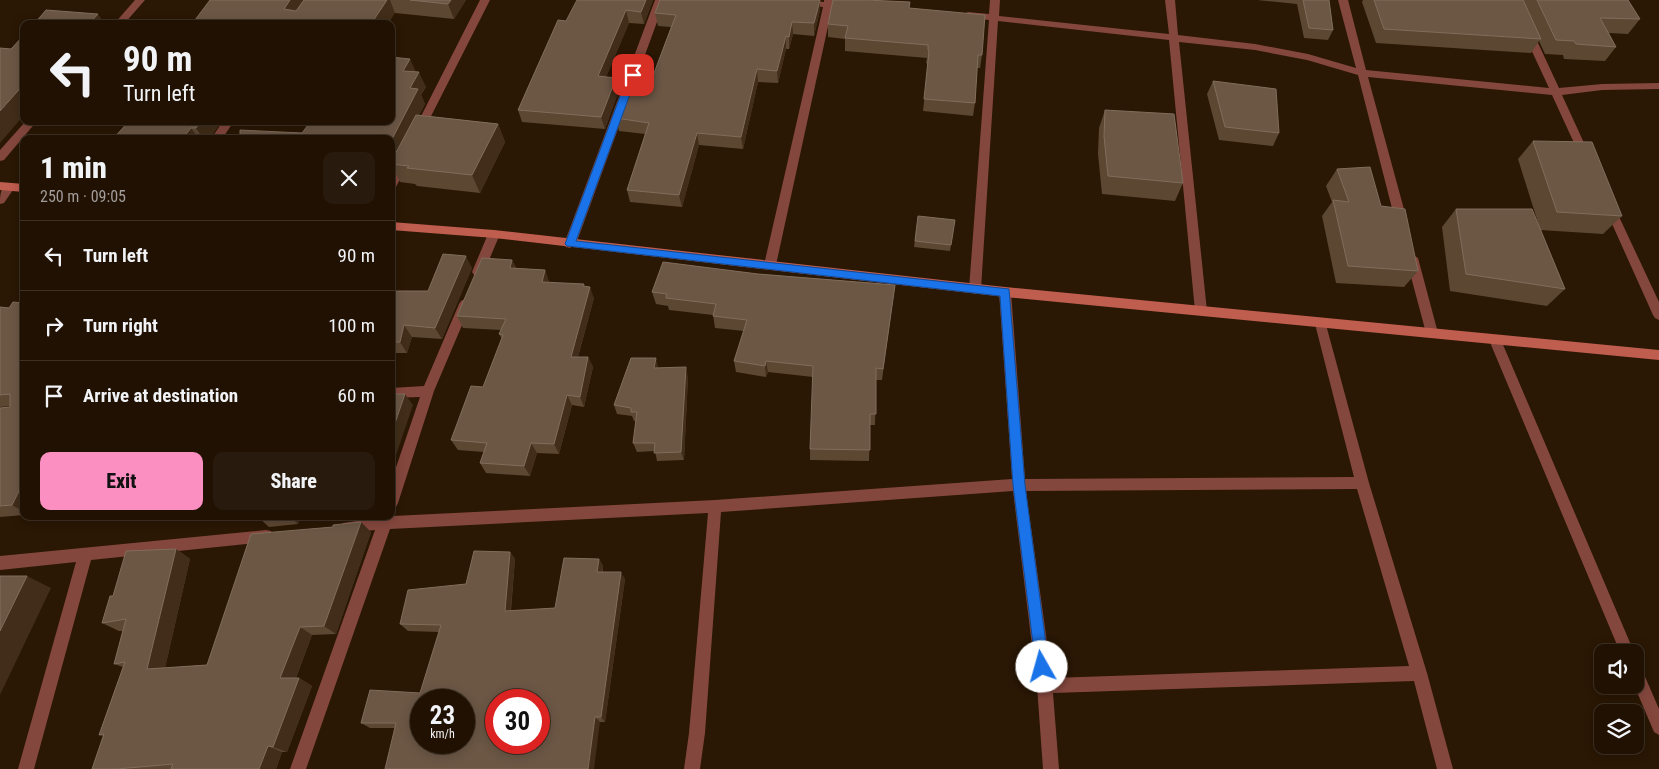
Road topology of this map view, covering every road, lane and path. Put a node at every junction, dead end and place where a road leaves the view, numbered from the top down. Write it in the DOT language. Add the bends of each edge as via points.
graph roads {
  1 [pos="140,0"];
  2 [pos="485,0"];
  3 [pos="660,0"];
  4 [pos="995,0"];
  5 [pos="1170,0"];
  6 [pos="1343,0"];
  7 [pos="1513,0"];
  8 [pos="792,3"];
  9 [pos="828,3"];
  10 [pos="857,7"];
  11 [pos="955,14"];
  12 [pos="994,16"];
  13 [pos="122,20"];
  14 [pos="1175,36"];
  15 [pos="1361,73"];
  16 [pos="1659,86"];
  17 [pos="1555,92"];
  18 [pos="29,125"];
  19 [pos="0,158"];
  20 [pos="1588,163"];
  21 [pos="395,178"];
  22 [pos="5,186"];
  23 [pos="20,188"];
  24 [pos="1605,199"];
  25 [pos="0,200"];
  26 [pos="395,226"];
  27 [pos="494,234"];
  28 [pos="570,244"];
  29 [pos="770,265"];
  30 [pos="975,289"];
  31 [pos="1005,292"];
  32 [pos="1200,311"];
  33 [pos="1659,315"];
  34 [pos="1321,324"];
  35 [pos="1432,333"];
  36 [pos="1495,340"];
  37 [pos="1659,355"];
  38 [pos="428,392"];
  39 [pos="395,393"];
  40 [pos="1362,483"];
  41 [pos="1019,485"];
  42 [pos="395,491"];
  43 [pos="715,506"];
  44 [pos="386,520"];
  45 [pos="395,520"];
  46 [pos="336,528"];
  47 [pos="278,535"];
  48 [pos="85,556"];
  49 [pos="0,563"];
  50 [pos="1625,644"];
  51 [pos="1419,673"];
  52 [pos="1045,686"];
  53 [pos="1644,691"];
  54 [pos="1659,727"];
  55 [pos="26,769"];
  56 [pos="298,769"];
  57 [pos="692,769"];
  58 [pos="1050,769"];
  59 [pos="1445,769"];
  1 -- 13 [label="street"];
  2 -- 21 [label="street"];
  3 -- 28 [label="street"];
  4 -- 12 [label="street"];
  5 -- 14 [label="street"];
  6 -- 15 [label="street"];
  7 -- 17 [label="street"];
  8 -- 9 [label="street"];
  9 -- 10 [label="street"];
  9 -- 29 [label="street"];
  11 -- 12 [label="street"];
  12 -- 14 [label="street"];
  12 -- 30 [label="street"];
  14 -- 15 [label="street" via="1299,55"];
  14 -- 32 [label="street"];
  15 -- 17 [label="street"];
  15 -- 35 [label="street"];
  16 -- 17 [label="street"];
  17 -- 20 [label="street"];
  18 -- 19 [label="street"];
  22 -- 23 [label="street"];
  22 -- 25 [label="street"];
  24 -- 33 [label="street"];
  26 -- 27 [label="street"];
  27 -- 28 [label="street"];
  27 -- 38 [label="street"];
  28 -- 29 [label="street"];
  29 -- 30 [label="street"];
  30 -- 31 [label="street"];
  31 -- 32 [label="street"];
  31 -- 41 [label="street"];
  32 -- 34 [label="street"];
  34 -- 35 [label="street"];
  34 -- 40 [label="street"];
  35 -- 36 [label="street"];
  36 -- 37 [label="street"];
  36 -- 50 [label="street"];
  38 -- 39 [label="street"];
  38 -- 42 [label="street"];
  40 -- 41 [label="street"];
  40 -- 51 [label="street"];
  41 -- 43 [label="street"];
  41 -- 52 [label="street"];
  43 -- 45 [label="street"];
  43 -- 57 [label="street"];
  44 -- 46 [label="street"];
  44 -- 56 [label="street"];
  47 -- 48 [label="street"];
  48 -- 49 [label="street"];
  48 -- 55 [label="street"];
  51 -- 52 [label="street"];
  51 -- 59 [label="street"];
  52 -- 58 [label="street"];
  53 -- 54 [label="street"];
}
